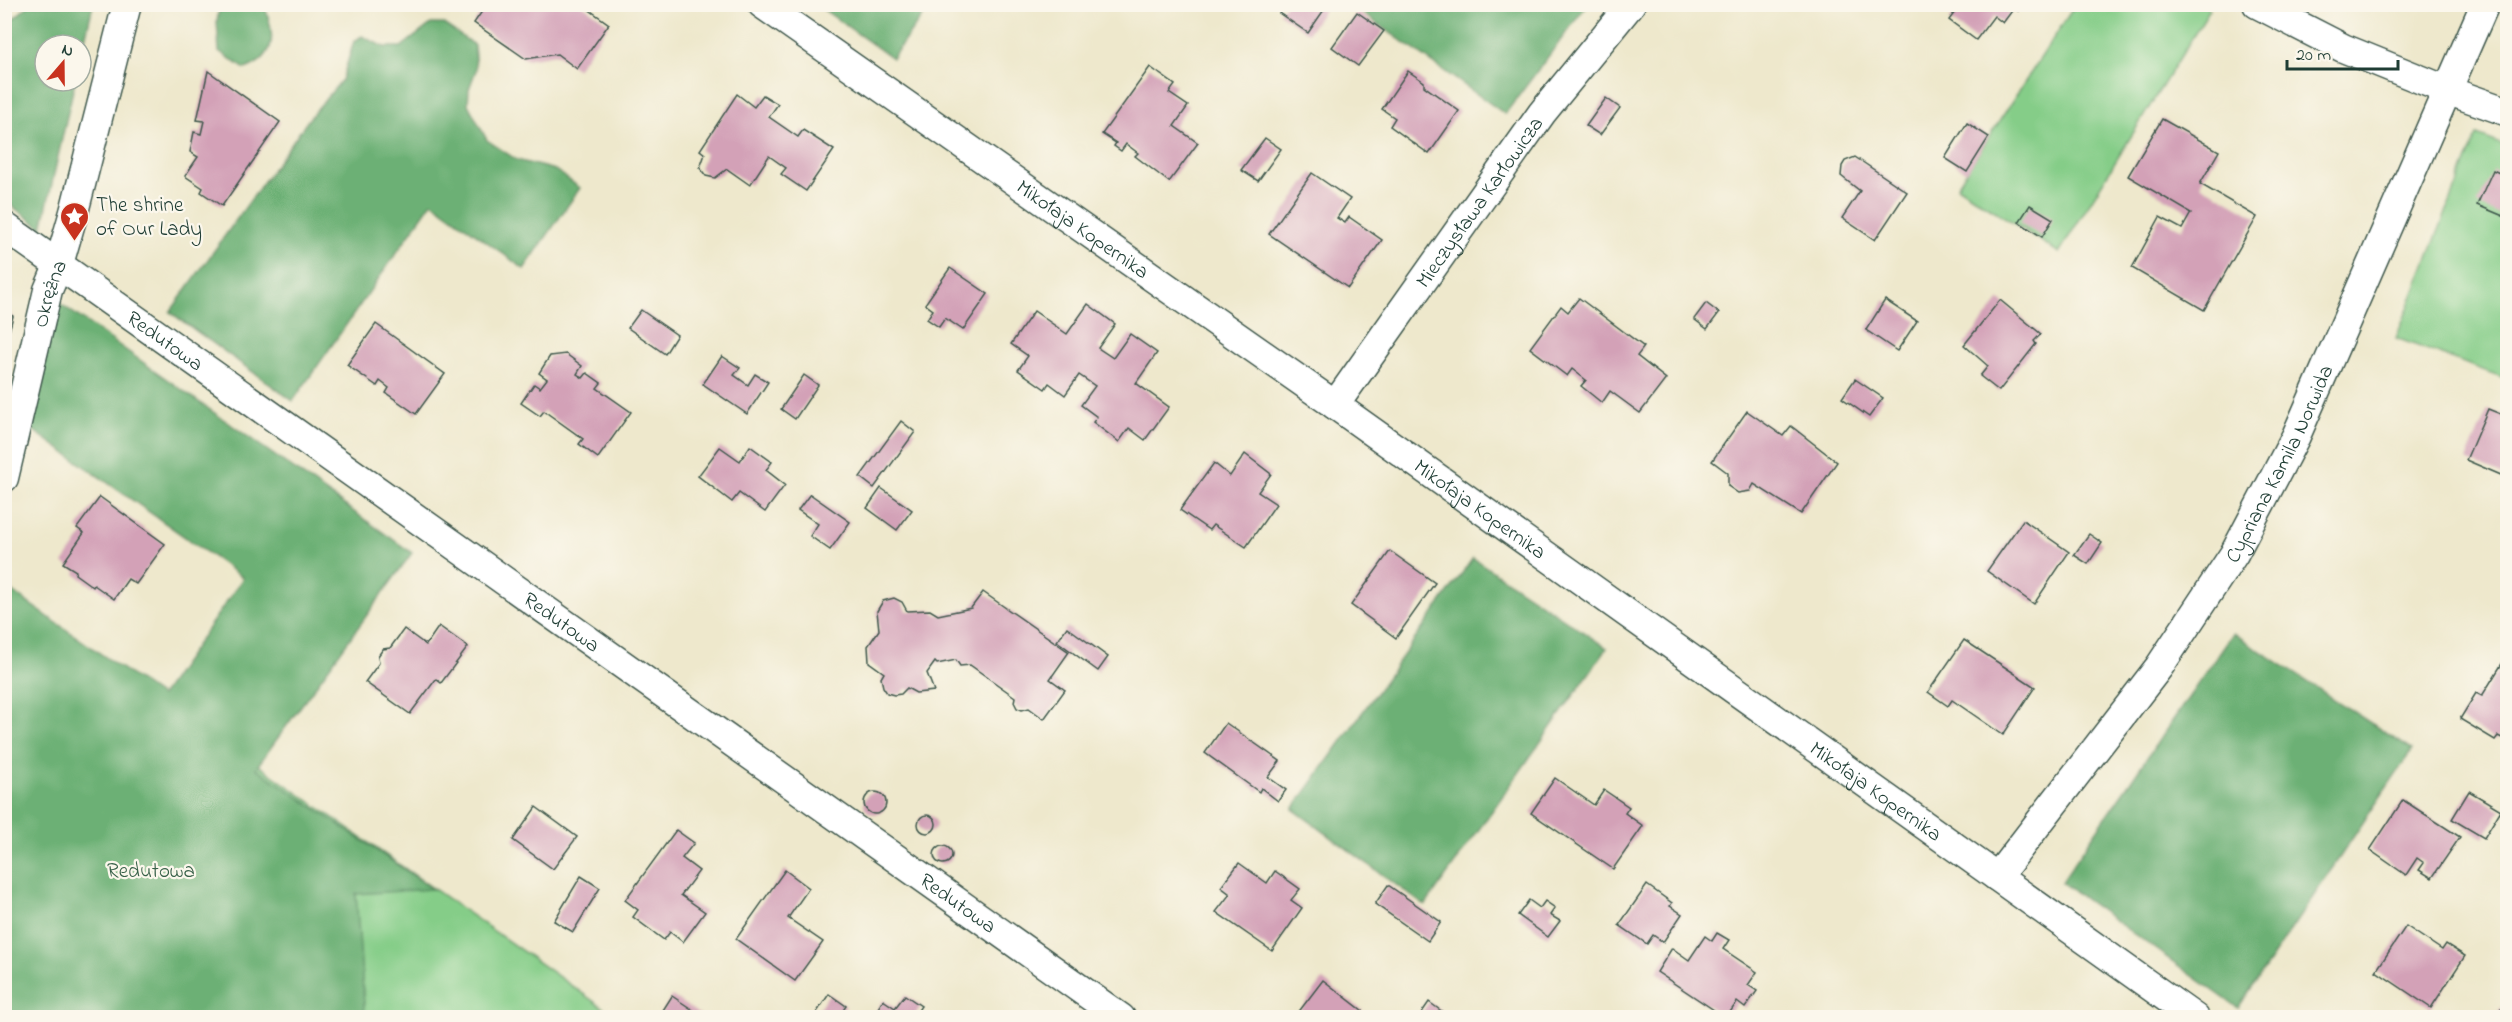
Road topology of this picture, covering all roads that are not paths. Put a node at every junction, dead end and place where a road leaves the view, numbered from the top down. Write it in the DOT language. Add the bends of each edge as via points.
graph roads {
  1 [pos="127,4"];
  2 [pos="762,4"];
  3 [pos="1631,4"];
  4 [pos="2258,4"];
  5 [pos="2486,4"];
  6 [pos="2449,92"];
  7 [pos="2508,112"];
  8 [pos="4,226"];
  9 [pos="59,264"];
  10 [pos="1335,405"];
  11 [pos="4,478"];
  12 [pos="1997,877"];
  13 [pos="1121,1017"];
  14 [pos="2195,1017"];
  1 -- 9 [label="street, Okrężna"];
  2 -- 10 [label="street, Mikołaja Kopernika"];
  3 -- 10 [label="street, Mieczysława Karłowicza" via="1542,113"];
  4 -- 6 [label="street" via="2343,48"];
  5 -- 6 [label="street, Cypriana Kamila Norwida"];
  6 -- 7 [label="street"];
  6 -- 12 [label="street, Cypriana Kamila Norwida" via="2296,436 2234,554 2158,667"];
  8 -- 9 [label="street, Redutowa"];
  9 -- 11 [label="street, Okrężna" via="48,290"];
  9 -- 13 [label="street, Redutowa"];
  10 -- 12 [label="street, Mikołaja Kopernika"];
  12 -- 14 [label="street, Mikołaja Kopernika"];
}
